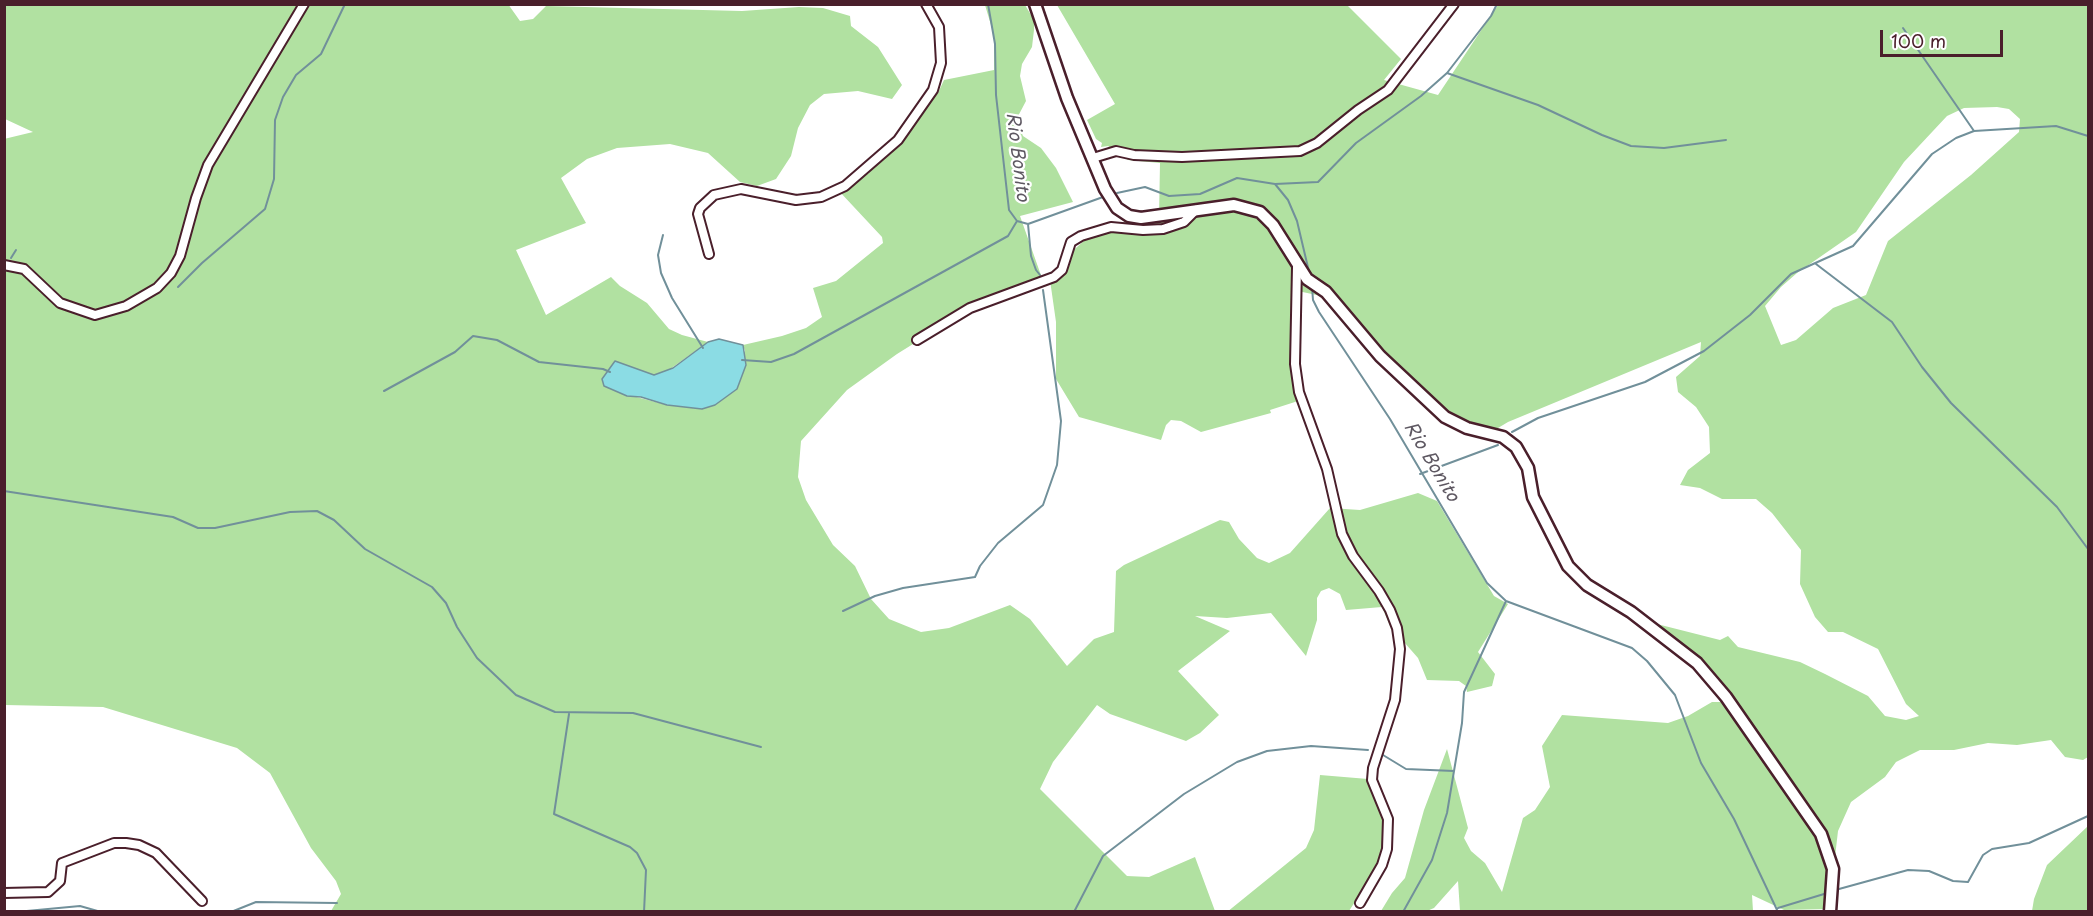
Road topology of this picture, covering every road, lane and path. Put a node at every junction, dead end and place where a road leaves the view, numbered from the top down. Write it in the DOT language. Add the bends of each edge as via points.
graph roads {
  1 [pos="304,4"];
  2 [pos="926,4"];
  3 [pos="1035,4"];
  4 [pos="1454,4"];
  5 [pos="1093,159"];
  6 [pos="1196,210"];
  7 [pos="709,254"];
  8 [pos="4,265"];
  9 [pos="1297,267"];
  10 [pos="917,340"];
  11 [pos="4,892"];
  12 [pos="202,901"];
  13 [pos="1360,903"];
  14 [pos="1830,912"];
  1 -- 8 [label="street" via="208,165 180,256 157,288 126,306 95,315 60,303 24,269"];
  2 -- 7 [label="street" via="939,27 937,80 926,104 898,140 854,180 821,197 795,200 741,189 714,195 698,214"];
  3 -- 5 [label="street"];
  4 -- 5 [label="street" via="1388,90 1300,152 1182,157 1116,151"];
  5 -- 6 [label="street" via="1105,189 1123,213 1141,218"];
  6 -- 9 [label="street" via="1234,205 1260,212 1273,225"];
  6 -- 10 [label="street" via="1184,222 1163,229 1111,227 1081,236 1071,242 1062,270 1054,277 970,308"];
  9 -- 13 [label="street" via="1295,364 1299,392 1327,469 1342,534 1390,610 1400,649 1395,700 1372,768 1372,780 1388,819 1387,849"];
  9 -- 14 [label="street" via="1326,292 1380,356 1445,417 1467,428 1503,437 1516,447 1528,468 1533,497 1542,517 1576,577 1631,612 1698,663 1726,697 1827,846 1833,869"];
  11 -- 12 [label="street" via="48,892 60,881 62,863 114,843 126,843 156,853"];
}
